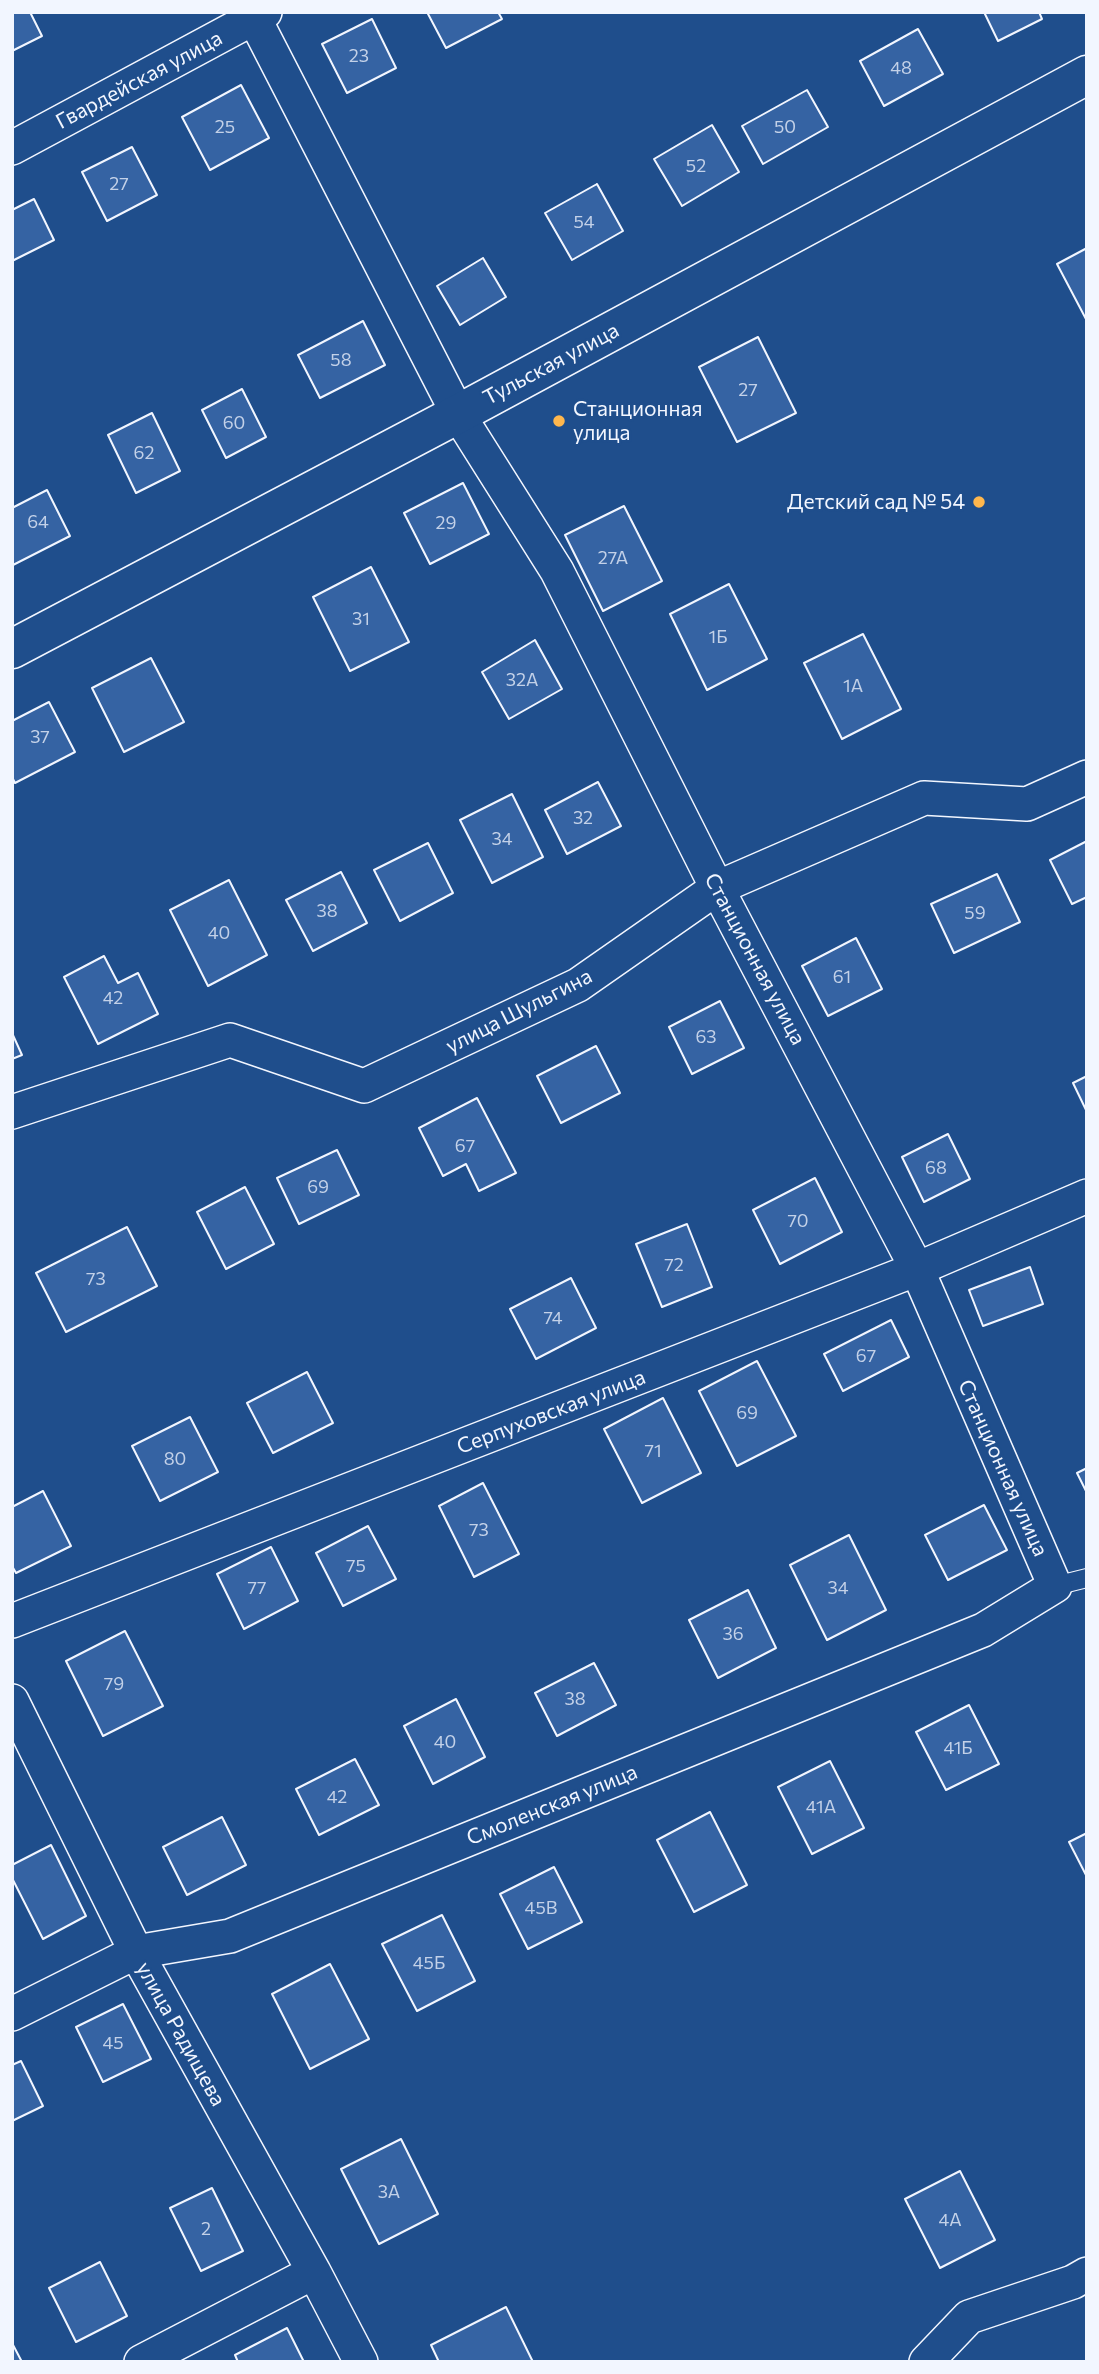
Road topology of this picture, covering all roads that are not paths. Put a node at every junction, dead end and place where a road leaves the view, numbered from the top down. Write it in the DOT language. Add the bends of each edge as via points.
graph roads {
  1 [pos="256,14"];
  2 [pos="1087,75"];
  3 [pos="12,148"];
  4 [pos="458,414"];
  5 [pos="12,649"];
  6 [pos="1087,777"];
  7 [pos="717,888"];
  8 [pos="12,1112"];
  9 [pos="1087,1196"];
  10 [pos="917,1269"];
  11 [pos="1087,1578"];
  12 [pos="1055,1586"];
  13 [pos="12,1621"];
  14 [pos="12,1701"];
  15 [pos="136,1952"];
  16 [pos="12,2014"];
  17 [pos="314,2272"];
  18 [pos="1087,2274"];
  19 [pos="141,2362"];
  20 [pos="361,2362"];
  21 [pos="926,2362"];
  1 -- 3 [label="street, Гвардейская улица"];
  1 -- 4 [label="street, Станционная улица"];
  2 -- 4 [label="main road, Тульская улица"];
  4 -- 5 [label="main road, Тульская улица"];
  4 -- 7 [label="street, Станционная улица" via="557,572"];
  6 -- 7 [label="street, улица Шульгина" via="1027,804 924,798"];
  7 -- 8 [label="street, улица Шульгина" via="579,985 364,1086 230,1040"];
  7 -- 10 [label="street, Станционная улица"];
  9 -- 10 [label="street, Серпуховская улица"];
  10 -- 12 [label="street, Станционная улица"];
  10 -- 13 [label="street, Серпуховская улица"];
  11 -- 12 [label="lane, Смоленская улица"];
  12 -- 15 [label="street, Смоленская улица" via="983,1630 243,1931"];
  14 -- 15 [label="street, улица Радищева"];
  15 -- 16 [label="street, Смоленская улица"];
  15 -- 17 [label="street, улица Радищева"];
  17 -- 19 [label="street"];
  17 -- 20 [label="street, улица Радищева"];
  18 -- 21 [label="street" via="969,2317"];
}
